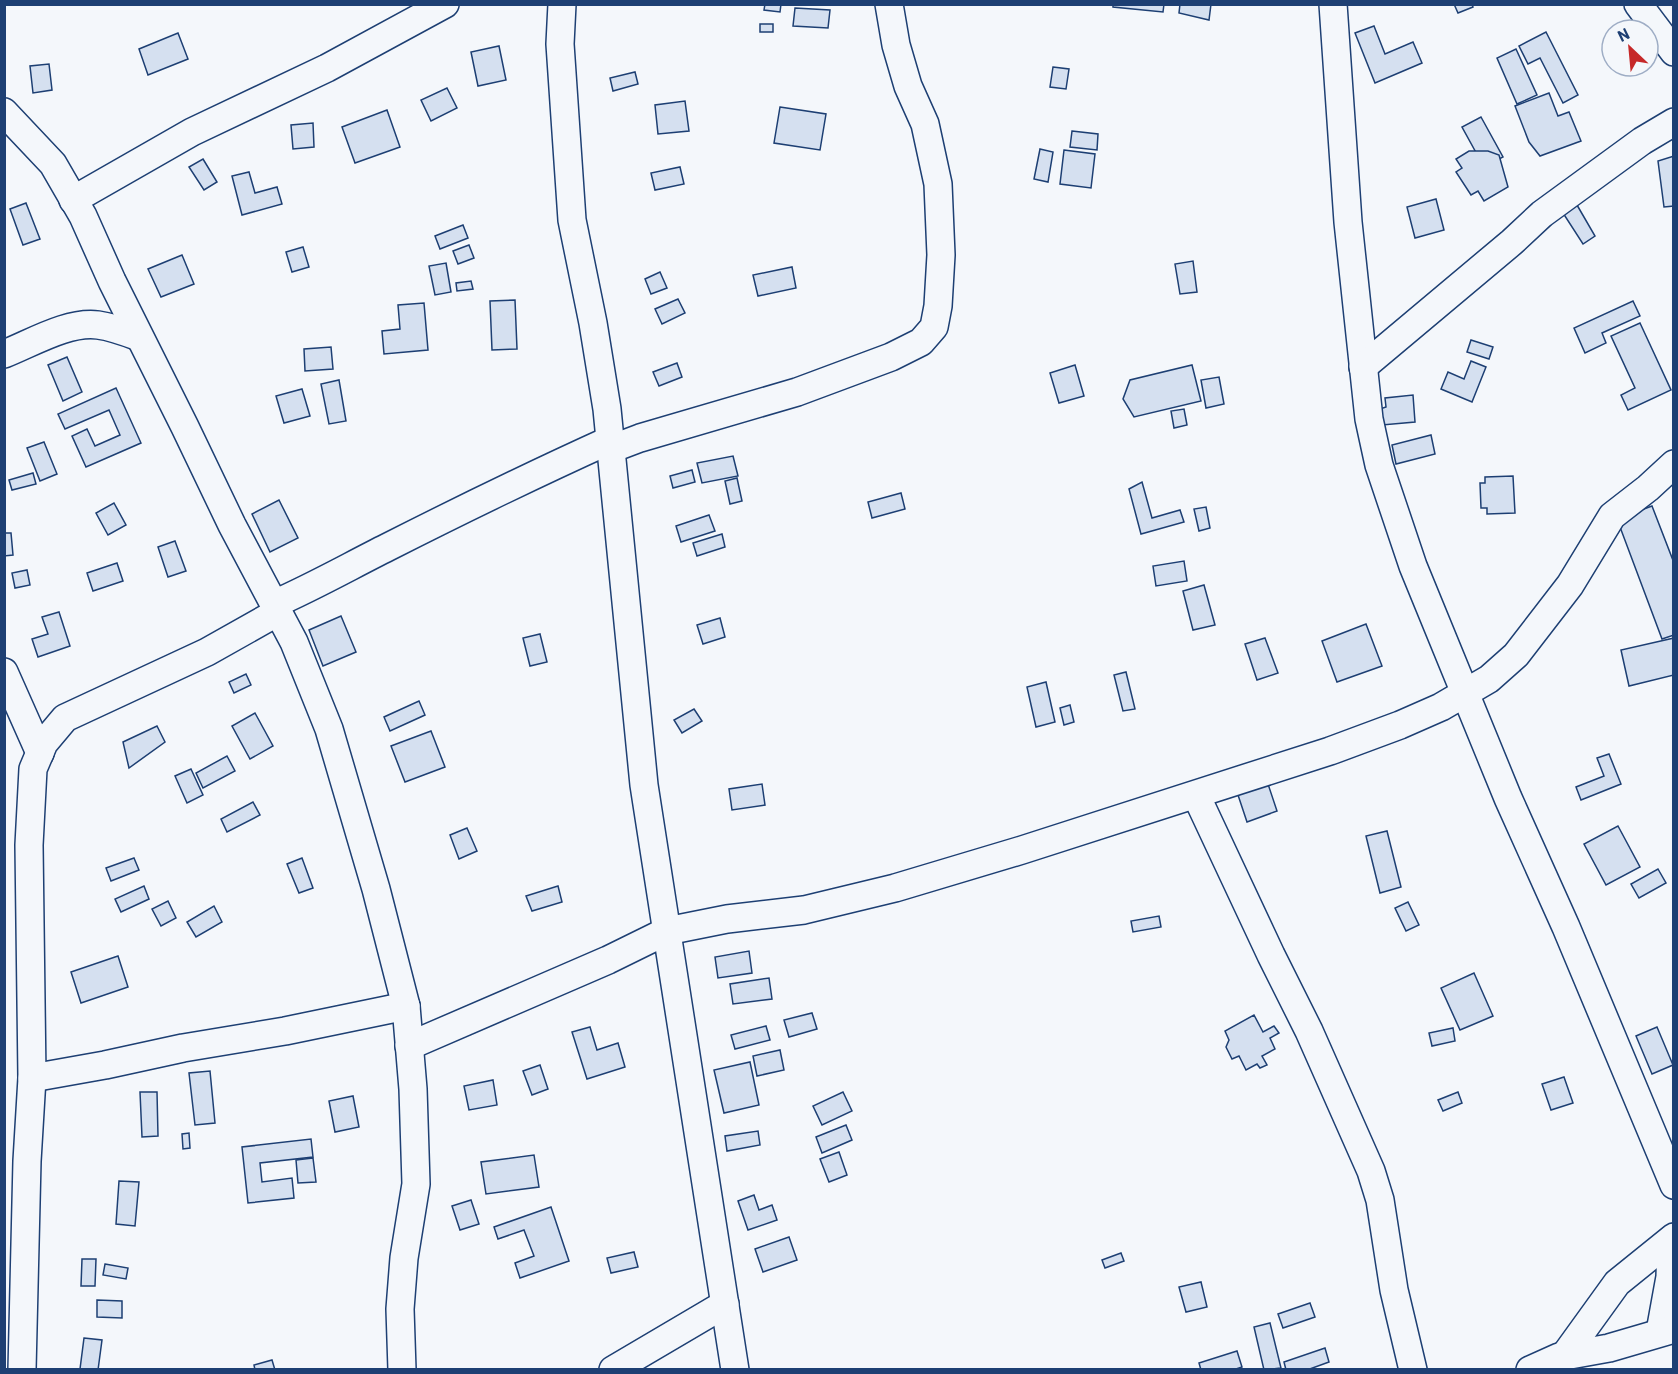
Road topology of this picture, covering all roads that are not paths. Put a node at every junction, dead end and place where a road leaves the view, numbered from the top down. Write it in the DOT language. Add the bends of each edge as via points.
graph roads {
  1 [pos="445,4"];
  2 [pos="562,4"];
  3 [pos="889,4"];
  4 [pos="1333,4"];
  5 [pos="1638,4"];
  6 [pos="1674,52"];
  7 [pos="4,112"];
  8 [pos="1674,122"];
  9 [pos="73,200"];
  10 [pos="139,337"];
  11 [pos="4,354"];
  12 [pos="1363,367"];
  13 [pos="610,445"];
  14 [pos="1674,464"];
  15 [pos="276,608"];
  16 [pos="4,672"];
  17 [pos="1465,694"];
  18 [pos="40,753"];
  19 [pos="1196,795"];
  20 [pos="17,862"];
  21 [pos="667,931"];
  22 [pos="406,1006"];
  23 [pos="409,1046"];
  24 [pos="32,1078"];
  25 [pos="1674,1185"];
  26 [pos="1672,1238"];
  27 [pos="725,1304"];
  28 [pos="1667,1331"];
  29 [pos="1565,1355"];
  30 [pos="1411,1359"];
  31 [pos="22,1370"];
  32 [pos="402,1370"];
  33 [pos="613,1370"];
  34 [pos="735,1370"];
  35 [pos="1432,1370"];
  36 [pos="1530,1370"];
  1 -- 9 [label="street" via="327,68 192,132"];
  2 -- 13 [label="street" via="560,44 572,220 593,323"];
  3 -- 13 [label="street" via="896,45 925,124 938,184 942,255 934,327 921,342 871,365 775,399"];
  4 -- 12 [label="street" via="1348,222"];
  5 -- 6 [label="street"];
  7 -- 9 [label="street" via="53,164"];
  8 -- 12 [label="street" via="1542,214"];
  9 -- 10 [label="street"];
  10 -- 11 [label="street" via="96,325 63,329"];
  10 -- 15 [label="street"];
  12 -- 17 [label="street" via="1379,465 1413,566"];
  13 -- 15 [label="street" via="534,475 387,547"];
  13 -- 21 [label="street" via="644,785"];
  14 -- 17 [label="street" via="1612,516 1570,585 1516,655"];
  15 -- 18 [label="street" via="207,652 65,718"];
  15 -- 22 [label="street" via="329,729"];
  16 -- 18 [label="street"];
  17 -- 19 [label="street" via="1400,725"];
  17 -- 25 [label="street"];
  18 -- 20 [label="street" via="33,769"];
  19 -- 21 [label="street" via="895,888 804,910"];
  19 -- 30 [label="street" via="1365,1155 1380,1200 1394,1290"];
  20 -- 24 [label="street"];
  21 -- 23 [label="street"];
  21 -- 27 [label="street"];
  22 -- 23 [label="street"];
  22 -- 24 [label="street"];
  23 -- 32 [label="street" via="416,1184 400,1309"];
  24 -- 31 [label="street"];
  26 -- 28 [label="street"];
  26 -- 29 [label="street" via="1617,1284"];
  27 -- 33 [label="street"];
  27 -- 34 [label="street"];
  28 -- 29 [label="street" via="1609,1348"];
  29 -- 36 [label="street"];
  30 -- 35 [label="street"];
}
